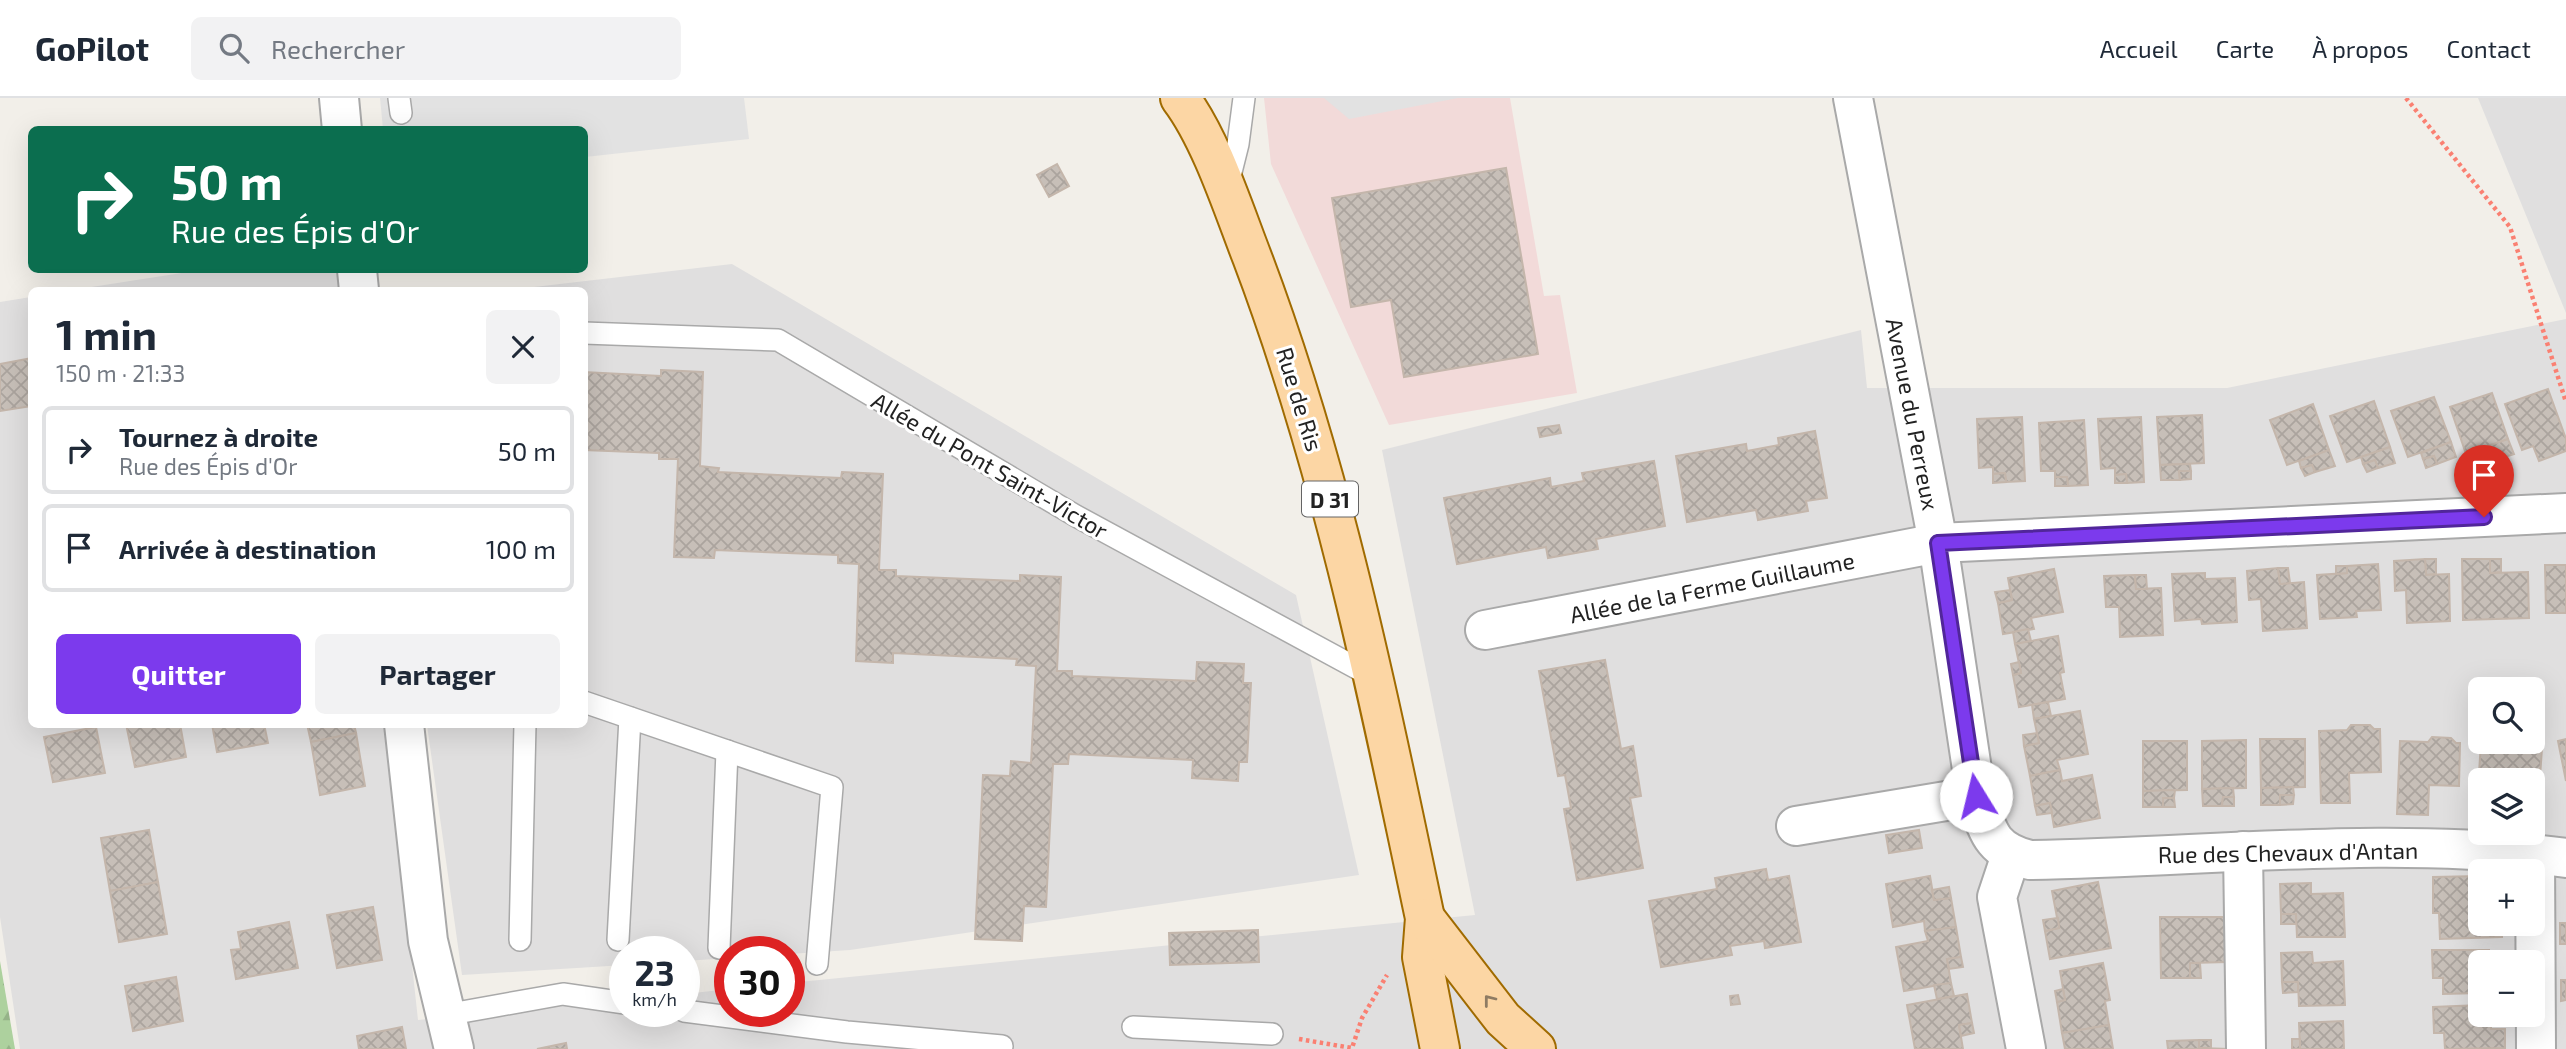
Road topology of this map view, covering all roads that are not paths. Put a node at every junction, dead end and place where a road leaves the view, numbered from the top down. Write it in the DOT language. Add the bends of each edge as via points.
graph roads {
  1 [pos="339,98"];
  2 [pos="1180,98"];
  3 [pos="1244,98"];
  4 [pos="1853,98"];
  5 [pos="342,126"];
  6 [pos="1226,189"];
  7 [pos="588,333"];
  8 [pos="2566,513"];
  9 [pos="1938,543"];
  10 [pos="1485,630"];
  11 [pos="1375,678"];
  12 [pos="588,703"];
  13 [pos="630,718"];
  14 [pos="404,728"];
  15 [pos="525,728"];
  16 [pos="727,751"];
  17 [pos="1976,796"];
  18 [pos="1796,826"];
  19 [pos="2243,851"];
  20 [pos="2011,855"];
  21 [pos="2551,856"];
  22 [pos="1425,918"];
  23 [pos="618,936"];
  24 [pos="719,936"];
  25 [pos="520,940"];
  26 [pos="817,964"];
  27 [pos="609,1001"];
  28 [pos="700,1012"];
  29 [pos="1133,1027"];
  30 [pos="449,1032"];
  31 [pos="1272,1034"];
  32 [pos="1177,1039"];
  33 [pos="1002,1045"];
  34 [pos="1440,1049"];
  35 [pos="1536,1049"];
  36 [pos="2026,1049"];
  37 [pos="2246,1049"];
  38 [pos="2536,1049"];
  1 -- 5 [label="street"];
  2 -- 6 [label="main road, Rue de Ris / D 31"];
  3 -- 6 [label="lane"];
  4 -- 9 [label="street, Avenue du Perreux"];
  6 -- 11 [label="main road, Rue de Ris / D 31" via="1278,325 1339,529"];
  7 -- 11 [label="lane, Allée du Pont Saint-Victor" via="778,340 1076,516"];
  8 -- 9 [label="street, Allée de la Ferme Guillaume"];
  9 -- 10 [label="street, Allée de la Ferme Guillaume"];
  9 -- 17 [label="street, Avenue du Perreux"];
  11 -- 22 [label="main road, Rue de Ris / D 31"];
  12 -- 13 [label="lane"];
  13 -- 16 [label="lane"];
  13 -- 23 [label="lane"];
  14 -- 30 [label="street" via="428,941"];
  15 -- 25 [label="lane"];
  16 -- 24 [label="lane"];
  16 -- 26 [label="lane" via="832,787"];
  17 -- 18 [label="street"];
  17 -- 20 [label="street, Avenue du Perreux" via="1989,834"];
  19 -- 20 [label="street, Rue des Chevaux d'Antan" via="2038,860"];
  19 -- 21 [label="street, Rue des Chevaux d'Antan" via="2397,846"];
  19 -- 37 [label="street"];
  20 -- 36 [label="street" via="1997,897"];
  21 -- 38 [label="street"];
  22 -- 34 [label="main road, Rue de Ris / D 31" via="1422,957"];
  35 -- 22 [label="main road, Rue de Ris / D 31, one-way" via="1503,1019"];
  27 -- 30 [label="lane" via="563,994"];
  28 -- 33 [label="lane" via="847,1032"];
  29 -- 32 [label="lane"];
  31 -- 32 [label="lane"];
}
